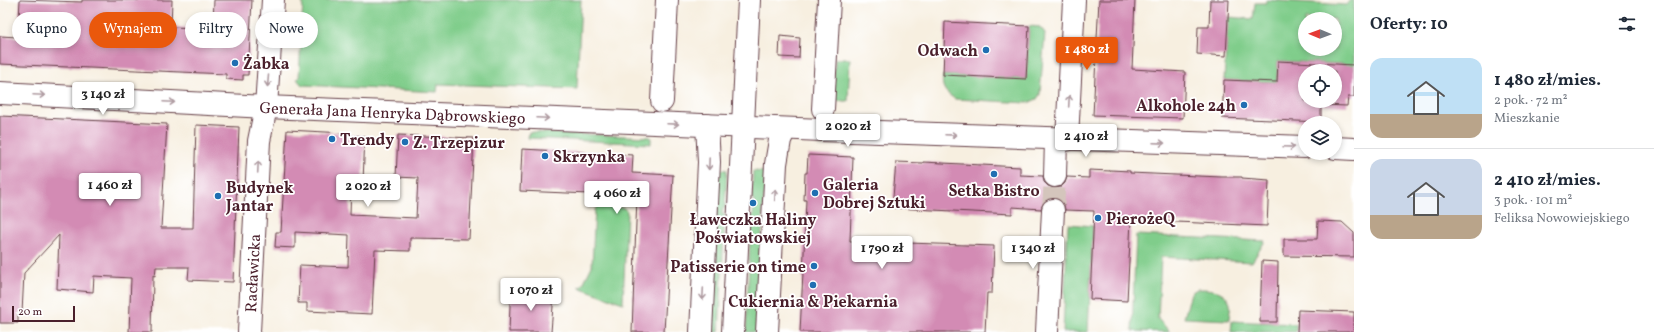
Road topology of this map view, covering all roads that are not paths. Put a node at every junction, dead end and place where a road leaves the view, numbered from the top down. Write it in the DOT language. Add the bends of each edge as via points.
graph roads {
  1 [pos="273,0"];
  2 [pos="667,0"];
  3 [pos="750,0"];
  4 [pos="829,0"];
  5 [pos="1074,0"];
  6 [pos="0,93"];
  7 [pos="662,101"];
  8 [pos="266,107"];
  9 [pos="824,109"];
  10 [pos="707,125"];
  11 [pos="785,129"];
  12 [pos="743,132"];
  13 [pos="1062,140"];
  14 [pos="1298,147"];
  15 [pos="1342,148"];
  16 [pos="1354,149"];
  17 [pos="1054,176"];
  18 [pos="1052,210"];
  19 [pos="249,332"];
  20 [pos="701,332"];
  21 [pos="733,332"];
  22 [pos="767,332"];
  23 [pos="1047,332"];
  1 -- 8 [label="street, Racławicka, one-way"];
  2 -- 7 [label="street"];
  3 -- 12 [label="street"];
  4 -- 9 [label="street"];
  13 -- 5 [label="street, one-way"];
  6 -- 8 [label="street, Generała Jana Henryka Dąbrowskiego, one-way"];
  8 -- 10 [label="street, Generała Jana Henryka Dąbrowskiego, one-way"];
  19 -- 8 [label="street, Racławicka, one-way" via="259,141"];
  10 -- 12 [label="street, Generała Jana Henryka Dąbrowskiego"];
  10 -- 20 [label="street, one-way" via="709,162"];
  11 -- 12 [label="street, Generała Jana Henryka Dąbrowskiego"];
  11 -- 13 [label="street, Generała Jana Henryka Dąbrowskiego, one-way"];
  22 -- 11 [label="street, one-way" via="776,164 780,140"];
  12 -- 21 [label="street"];
  13 -- 14 [label="street, Generała Jana Henryka Dąbrowskiego, one-way"];
  13 -- 17 [label="street"];
  15 -- 16 [label="street"];
  18 -- 23 [label="street"];
}
